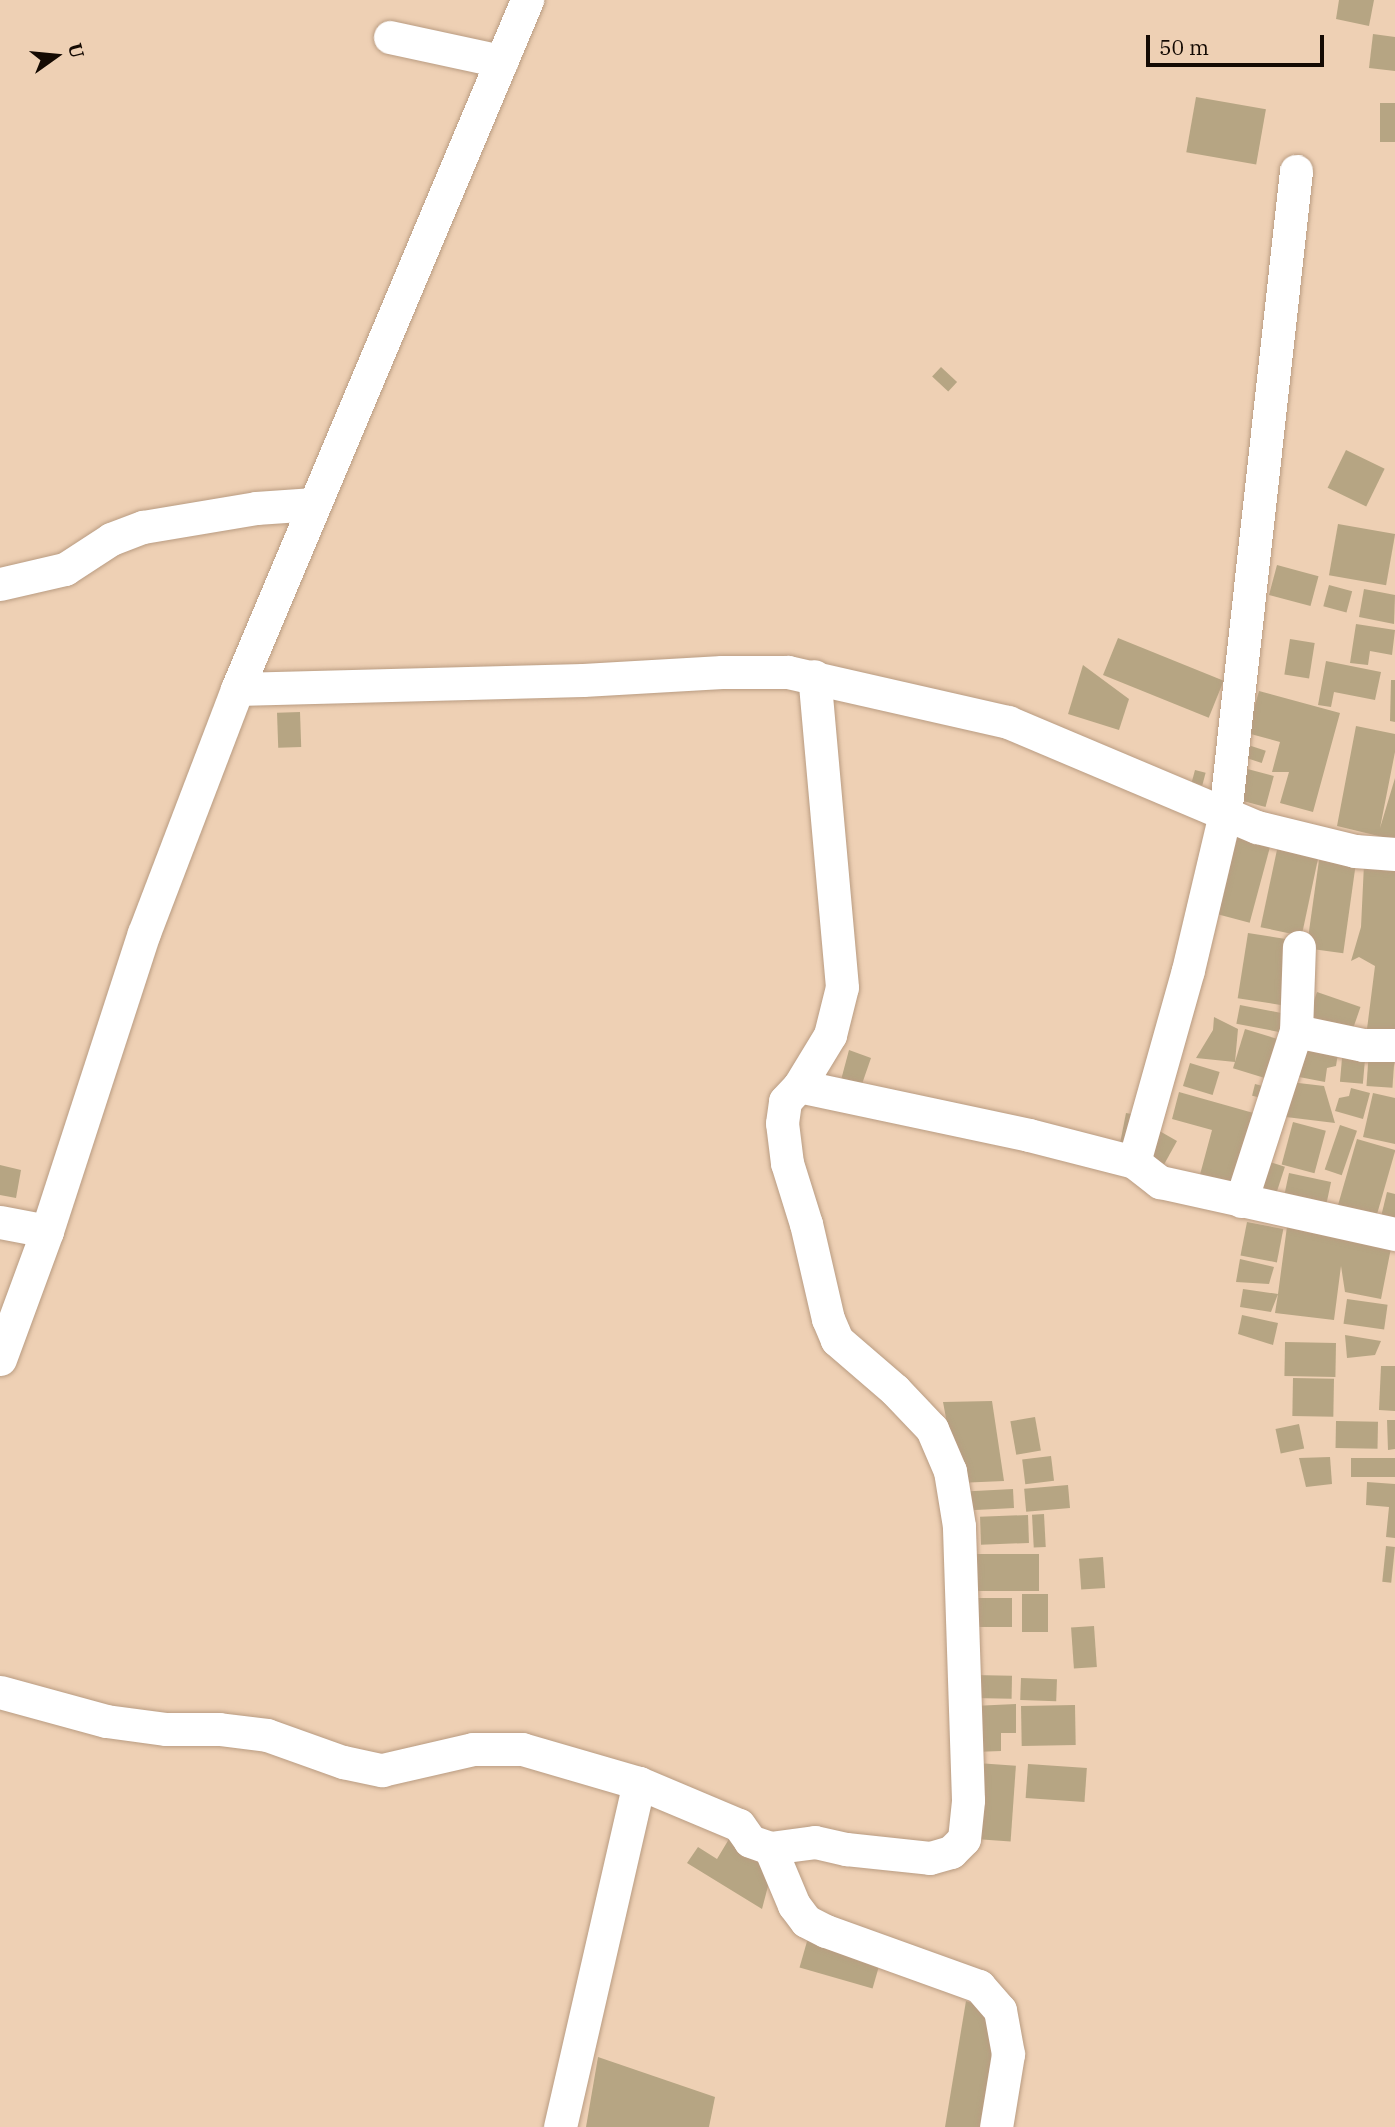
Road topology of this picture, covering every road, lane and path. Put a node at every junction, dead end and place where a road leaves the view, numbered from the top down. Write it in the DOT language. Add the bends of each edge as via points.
graph roads {
  1 [pos="527,0"];
  2 [pos="390,37"];
  3 [pos="501,61"];
  4 [pos="1296,171"];
  5 [pos="314,504"];
  6 [pos="0,584"];
  7 [pos="814,676"];
  8 [pos="237,689"];
  9 [pos="1225,814"];
  10 [pos="1395,854"];
  11 [pos="1299,947"];
  12 [pos="1296,1031"];
  13 [pos="1395,1045"];
  14 [pos="799,1086"];
  15 [pos="1134,1162"];
  16 [pos="1241,1201"];
  17 [pos="0,1222"];
  18 [pos="47,1231"];
  19 [pos="1395,1234"];
  20 [pos="0,1359"];
  21 [pos="0,1692"];
  22 [pos="639,1783"];
  23 [pos="770,1848"];
  24 [pos="561,2127"];
  25 [pos="996,2127"];
  1 -- 3 [label="street"];
  2 -- 3 [label="street"];
  3 -- 5 [label="street"];
  4 -- 9 [label="street"];
  5 -- 6 [label="street" via="256,508 143,527 111,539 65,569"];
  5 -- 8 [label="street"];
  7 -- 8 [label="street" via="722,672"];
  7 -- 9 [label="street" via="1008,722"];
  7 -- 14 [label="street" via="842,987 830,1035"];
  8 -- 18 [label="street" via="144,933"];
  9 -- 10 [label="street" via="1257,827 1355,851"];
  9 -- 15 [label="street" via="1188,970"];
  11 -- 12 [label="street"];
  12 -- 13 [label="street" via="1363,1045"];
  12 -- 16 [label="street"];
  14 -- 15 [label="street"];
  14 -- 23 [label="street" via="785,1101 782,1123 787,1163 828,1319 848,1353 895,1390 932,1429 950,1471 959,1526 968,1800 964,1839 951,1852 930,1858 815,1842"];
  15 -- 16 [label="street" via="1160,1182"];
  16 -- 19 [label="street"];
  17 -- 18 [label="street"];
  18 -- 20 [label="street"];
  21 -- 22 [label="street" via="106,1721 267,1735 343,1762 382,1770 498,1747 549,1755"];
  22 -- 23 [label="street" via="739,1825 750,1841"];
  22 -- 24 [label="street"];
  23 -- 25 [label="street" via="794,1905 806,1921 979,1986 1000,2010 1009,2054"];
}
